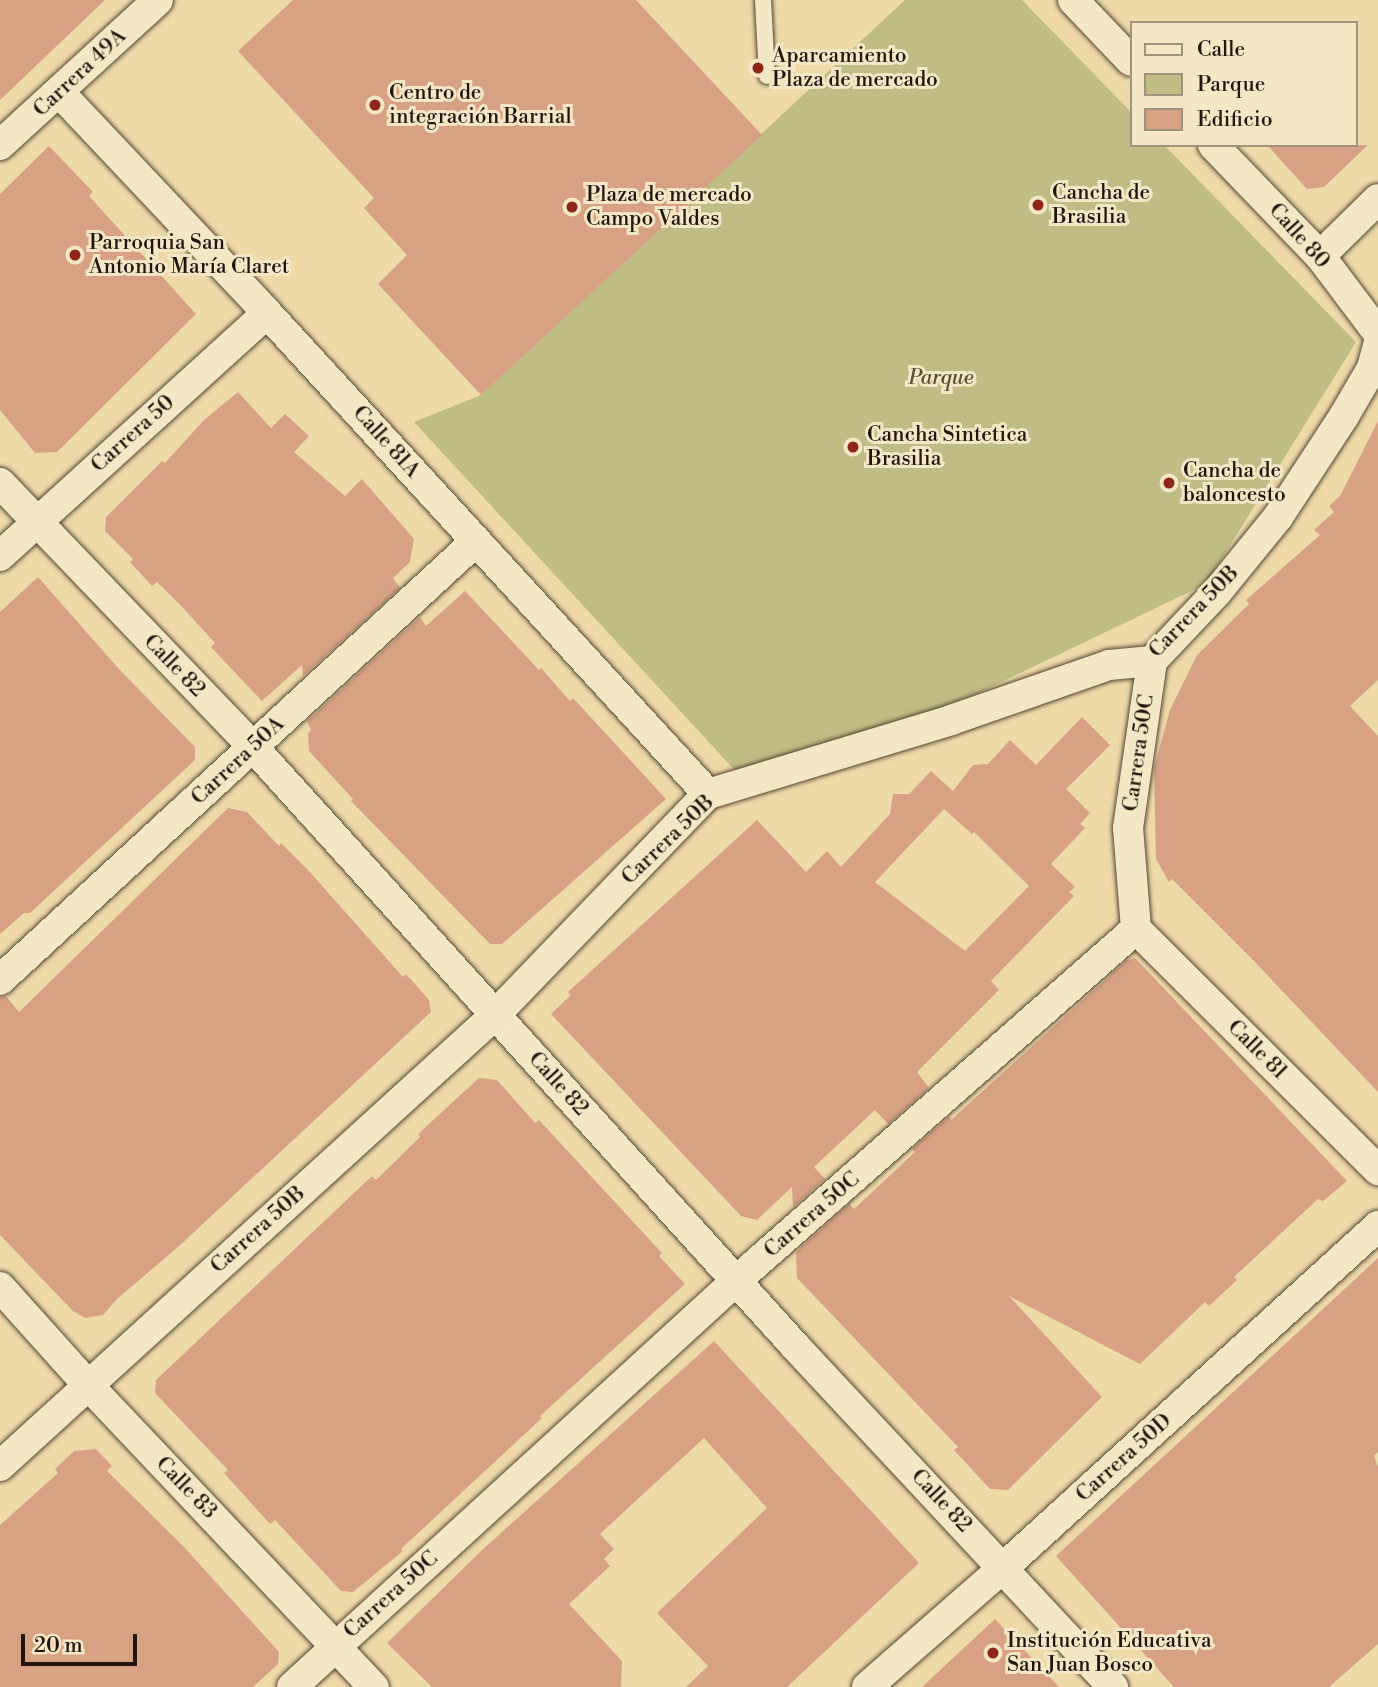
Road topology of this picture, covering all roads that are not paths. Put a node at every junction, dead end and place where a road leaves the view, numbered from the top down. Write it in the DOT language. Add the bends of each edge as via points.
graph roads {
  1 [pos="158,0"];
  2 [pos="763,0"];
  3 [pos="1074,0"];
  4 [pos="1130,60"];
  5 [pos="767,76"];
  6 [pos="60,93"];
  7 [pos="0,145"];
  8 [pos="1215,147"];
  9 [pos="1378,199"];
  10 [pos="1320,256"];
  11 [pos="267,313"];
  12 [pos="1378,333"];
  13 [pos="1378,345"];
  14 [pos="0,483"];
  15 [pos="35,522"];
  16 [pos="475,541"];
  17 [pos="0,556"];
  18 [pos="1152,661"];
  19 [pos="253,747"];
  20 [pos="708,794"];
  21 [pos="1136,929"];
  22 [pos="0,980"];
  23 [pos="495,1015"];
  24 [pos="1378,1170"];
  25 [pos="1378,1226"];
  26 [pos="737,1280"];
  27 [pos="0,1287"];
  28 [pos="88,1385"];
  29 [pos="0,1466"];
  30 [pos="1003,1568"];
  31 [pos="335,1645"];
  32 [pos="292,1687"];
  33 [pos="374,1687"];
  34 [pos="867,1687"];
  35 [pos="1113,1687"];
  1 -- 6 [label="street, Carrera 49A"];
  2 -- 5 [label="lane"];
  3 -- 4 [label="street"];
  6 -- 7 [label="street, Carrera 49A"];
  6 -- 11 [label="street, Calle 81A"];
  8 -- 10 [label="street, Calle 80"];
  9 -- 10 [label="street"];
  10 -- 12 [label="street, Calle 80"];
  11 -- 15 [label="street, Carrera 50"];
  11 -- 16 [label="street, Calle 81A"];
  13 -- 18 [label="street, Carrera 50B" via="1372,368 1278,517"];
  14 -- 15 [label="street, Calle 82"];
  15 -- 17 [label="street, Carrera 50"];
  15 -- 19 [label="street, Calle 82"];
  16 -- 19 [label="street, Carrera 50A"];
  16 -- 20 [label="street, Calle 81A"];
  18 -- 20 [label="street, Carrera 50B" via="1109,666"];
  18 -- 21 [label="street, Carrera 50C" via="1128,828"];
  19 -- 22 [label="street, Carrera 50A"];
  19 -- 23 [label="street, Calle 82"];
  20 -- 23 [label="street, Carrera 50B"];
  21 -- 24 [label="street, Calle 81"];
  21 -- 26 [label="street, Carrera 50C"];
  23 -- 26 [label="street, Calle 82"];
  23 -- 28 [label="street, Carrera 50B"];
  25 -- 30 [label="street, Carrera 50D"];
  26 -- 30 [label="street, Calle 82"];
  26 -- 31 [label="street, Carrera 50C"];
  27 -- 28 [label="street, Calle 83"];
  28 -- 29 [label="street, Carrera 50B"];
  28 -- 31 [label="street, Calle 83"];
  30 -- 34 [label="street, Carrera 50D"];
  30 -- 35 [label="street, Calle 82"];
  31 -- 32 [label="street, Carrera 50C"];
  31 -- 33 [label="street, Calle 83"];
}
